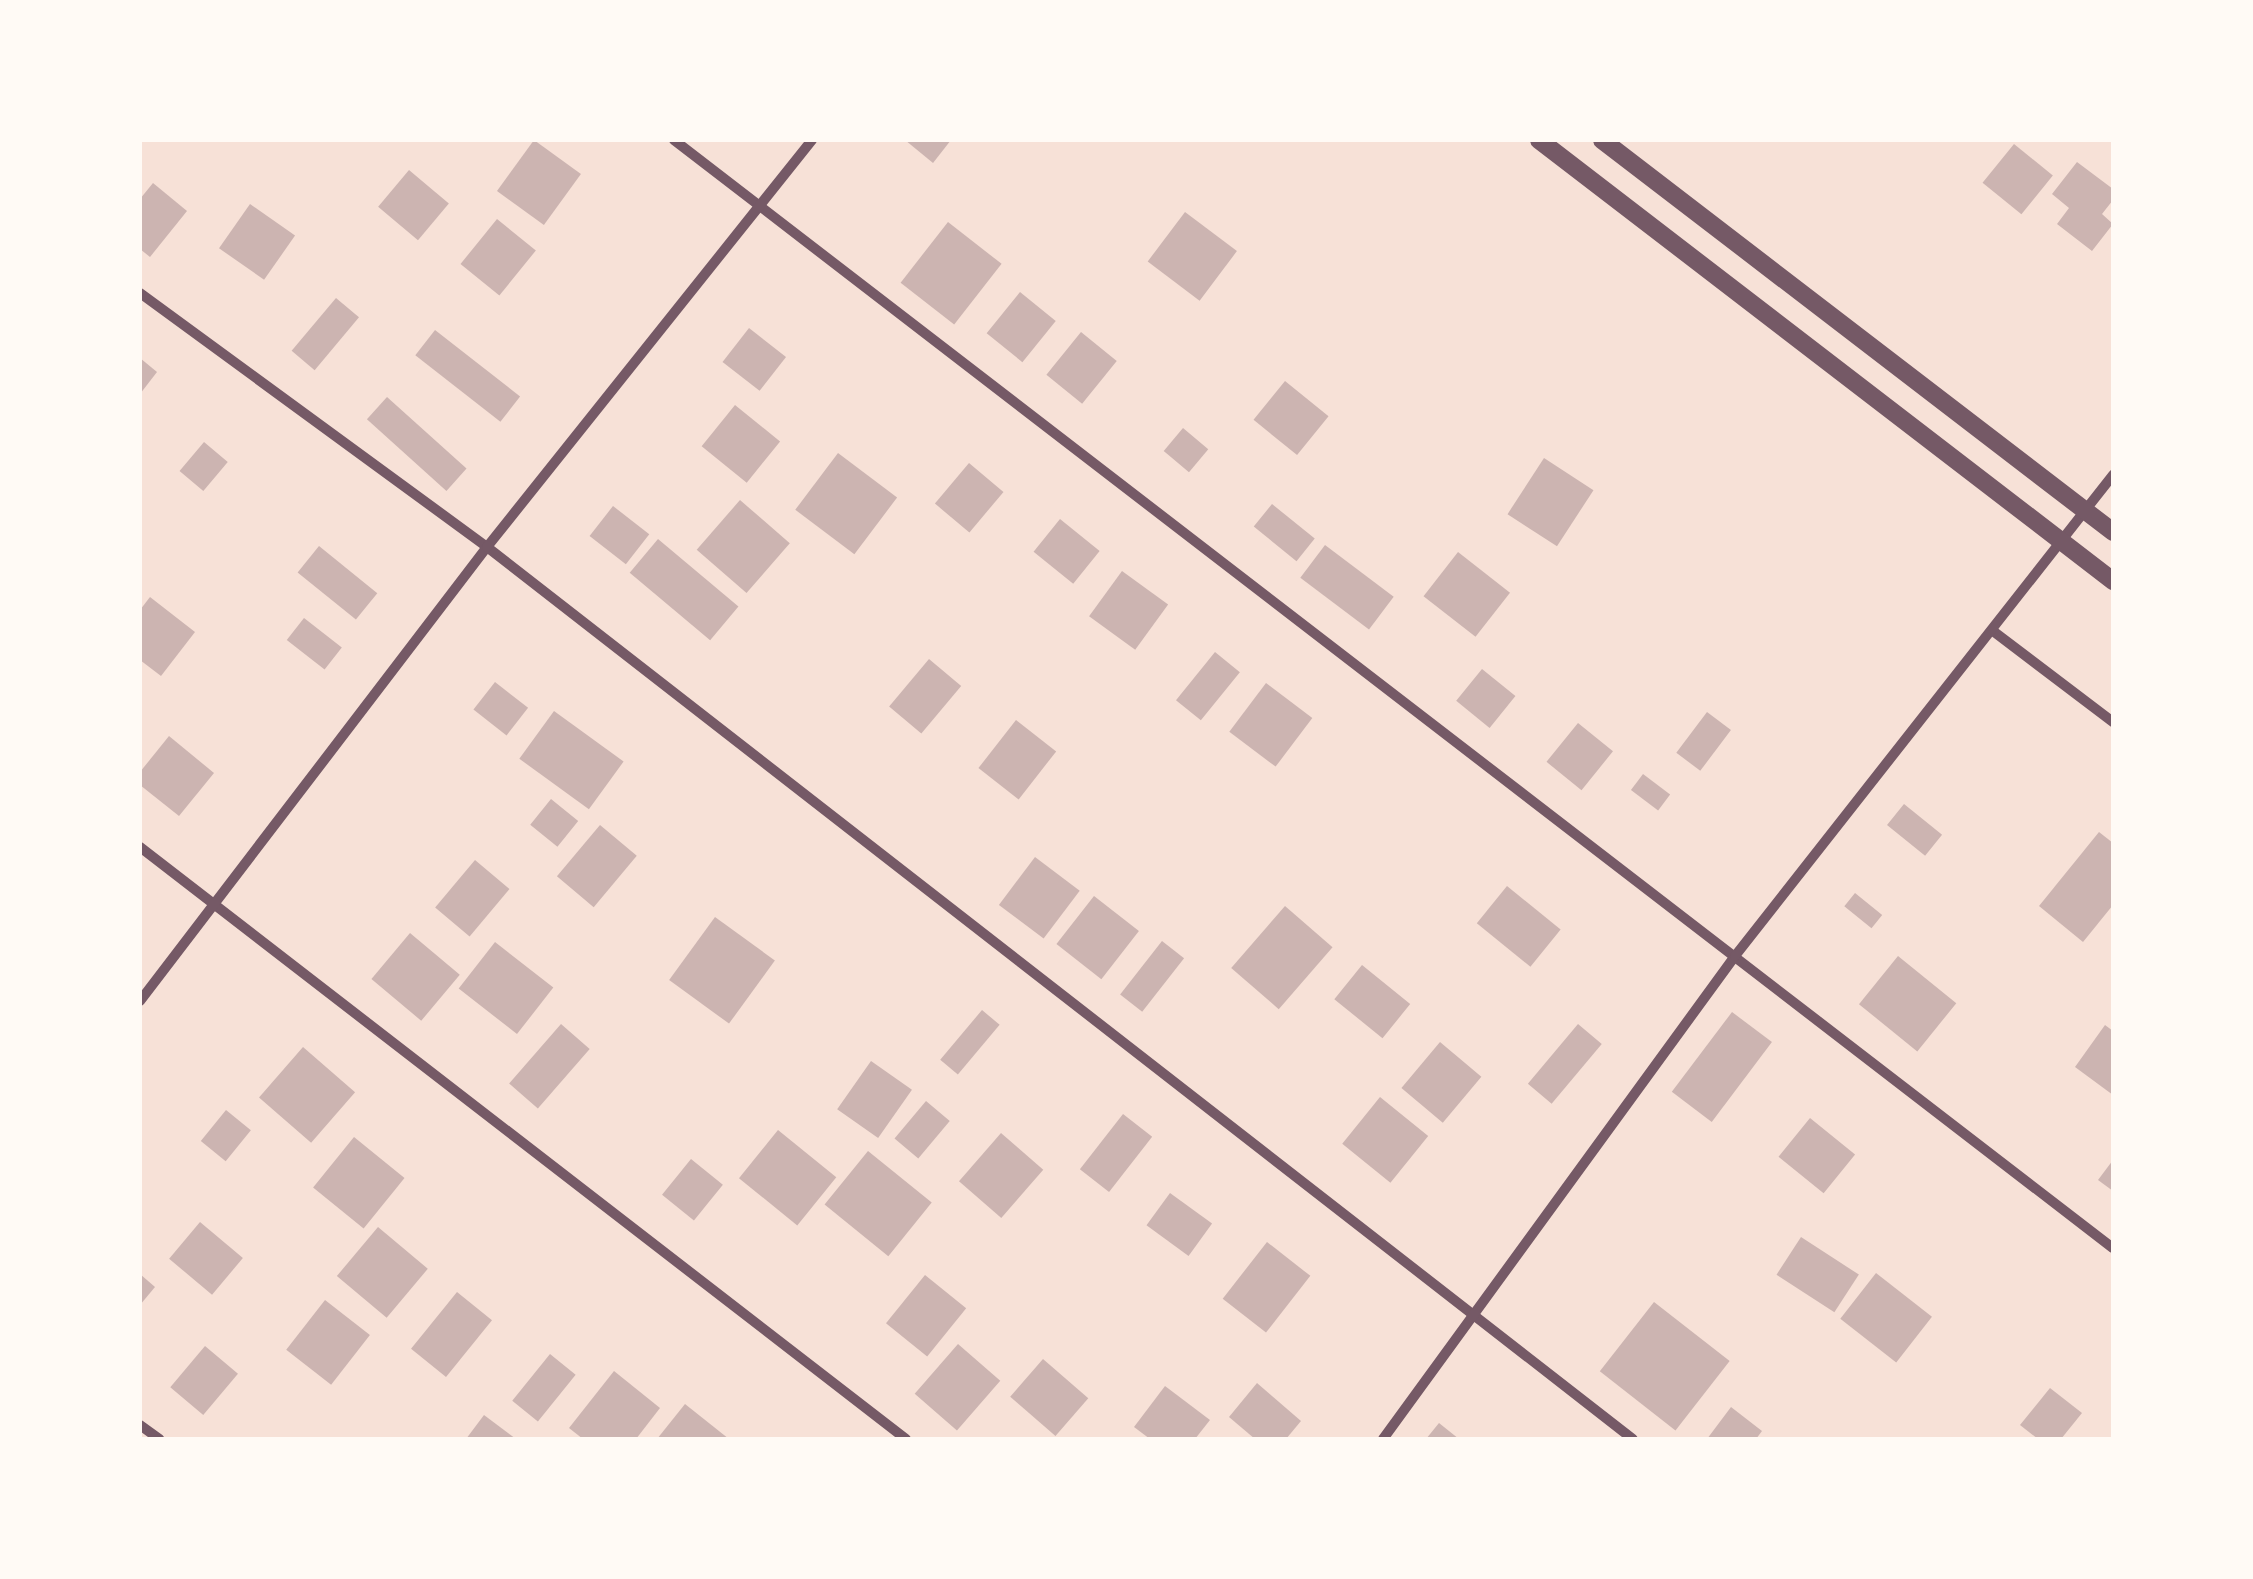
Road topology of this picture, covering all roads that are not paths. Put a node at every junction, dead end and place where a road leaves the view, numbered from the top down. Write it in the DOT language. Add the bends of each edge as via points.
graph roads {
  1 [pos="674,140"];
  2 [pos="812,140"];
  3 [pos="1538,140"];
  4 [pos="1602,140"];
  5 [pos="761,206"];
  6 [pos="140,292"];
  7 [pos="2113,474"];
  8 [pos="2084,510"];
  9 [pos="2113,532"];
  10 [pos="2063,542"];
  11 [pos="487,546"];
  12 [pos="2113,580"];
  13 [pos="1992,631"];
  14 [pos="2113,722"];
  15 [pos="140,846"];
  16 [pos="213,903"];
  17 [pos="1736,956"];
  18 [pos="140,1000"];
  19 [pos="2113,1248"];
  20 [pos="1476,1316"];
  21 [pos="140,1425"];
  22 [pos="159,1439"];
  23 [pos="906,1439"];
  24 [pos="1382,1439"];
  25 [pos="1633,1439"];
  1 -- 5 [label="street"];
  2 -- 5 [label="street"];
  3 -- 10 [label="street"];
  4 -- 8 [label="street"];
  5 -- 11 [label="street"];
  5 -- 17 [label="street"];
  6 -- 11 [label="street"];
  7 -- 8 [label="street"];
  8 -- 9 [label="street"];
  8 -- 10 [label="street"];
  10 -- 12 [label="street"];
  10 -- 13 [label="street"];
  11 -- 16 [label="street"];
  11 -- 20 [label="street"];
  13 -- 14 [label="street"];
  13 -- 17 [label="street"];
  15 -- 16 [label="street"];
  16 -- 18 [label="street"];
  16 -- 23 [label="street"];
  17 -- 19 [label="street"];
  17 -- 20 [label="street"];
  20 -- 24 [label="street"];
  20 -- 25 [label="street"];
  21 -- 22 [label="street"];
}
